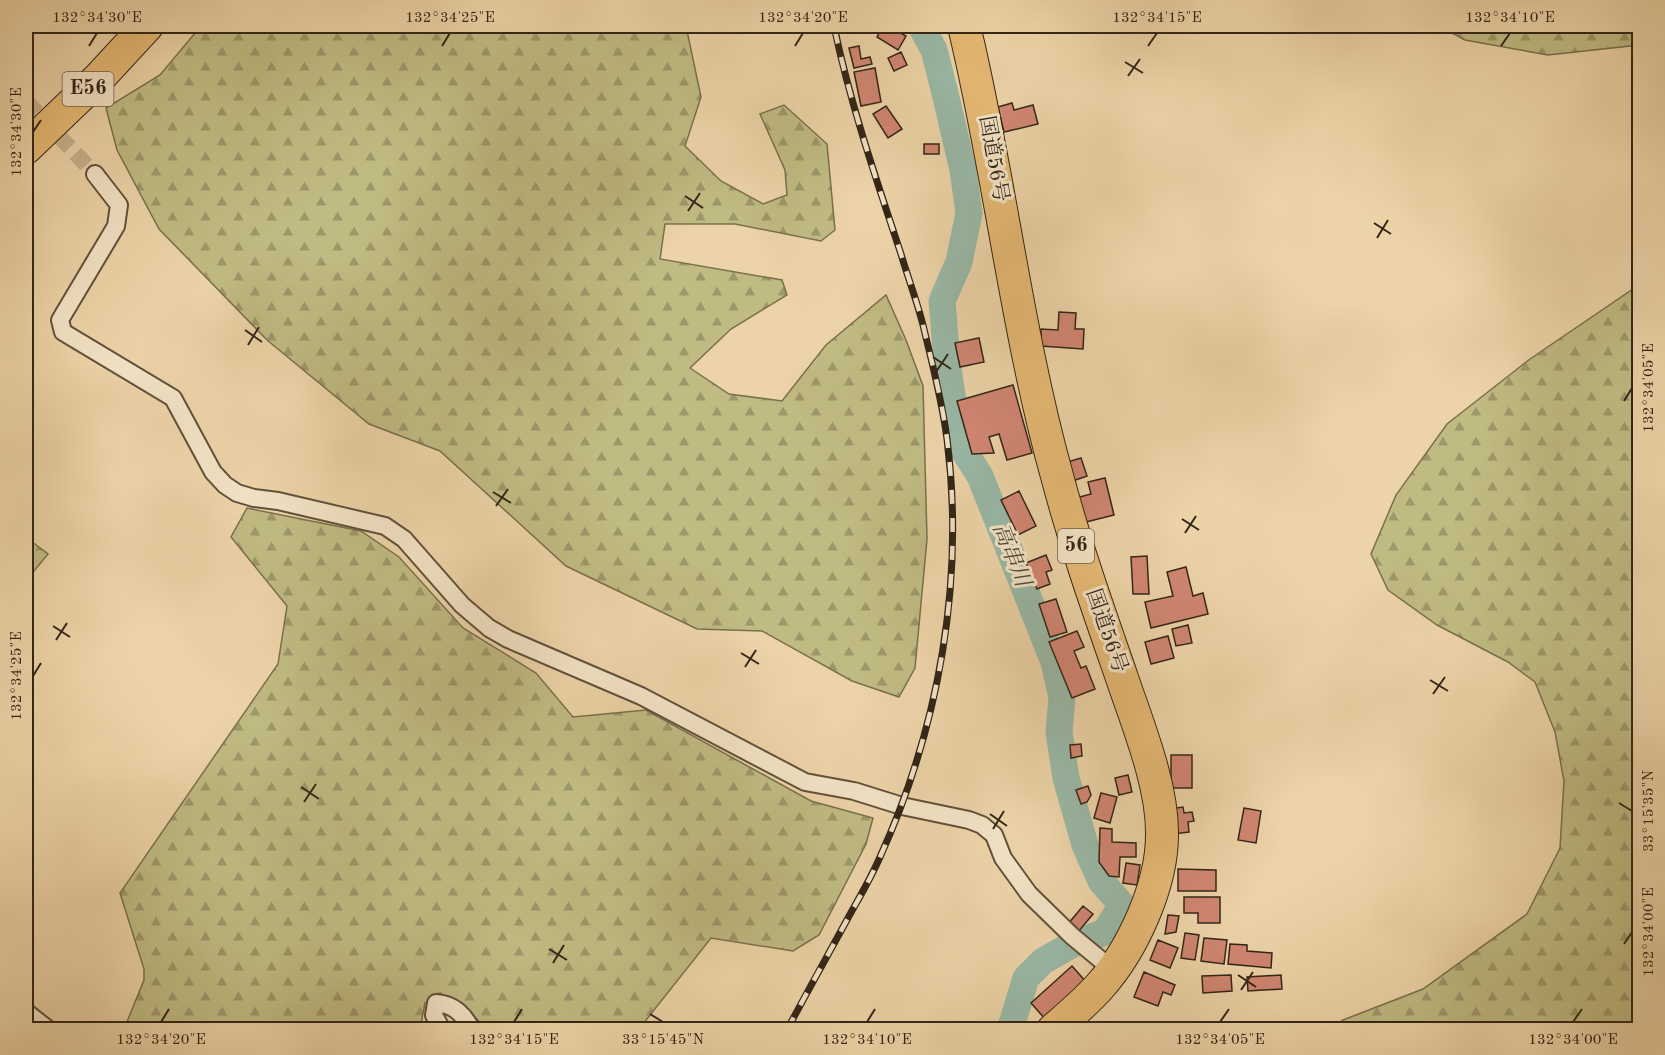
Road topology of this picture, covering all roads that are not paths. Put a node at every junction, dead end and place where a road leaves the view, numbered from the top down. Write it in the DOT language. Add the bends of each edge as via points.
graph roads {
  1 [pos="147,26"];
  2 [pos="964,26"];
  3 [pos="26,148"];
  4 [pos="95,174"];
  5 [pos="1103,962"];
  6 [pos="26,1012"];
  7 [pos="49,1029"];
  8 [pos="442,1029"];
  9 [pos="472,1029"];
  10 [pos="1053,1029"];
  1 -- 3 [label="highway, E56"];
  2 -- 5 [label="highway, 国道56号 / 56" via="982,98 1032,376 1056,473 1078,553 1141,734 1157,794 1162,835 1150,901 1137,929"];
  4 -- 5 [label="street" via="119,205 116,226 60,320 63,332 173,398 213,472 225,485 254,498 385,526 404,540 462,605 489,628 641,696 805,782 982,825 994,835 1003,858 1029,894"];
  5 -- 10 [label="highway, 国道56号 / 56" via="1100,986"];
  6 -- 7 [label="street"];
  8 -- 9 [label="street" via="434,1016 436,1003 447,1004 465,1017"];
}
